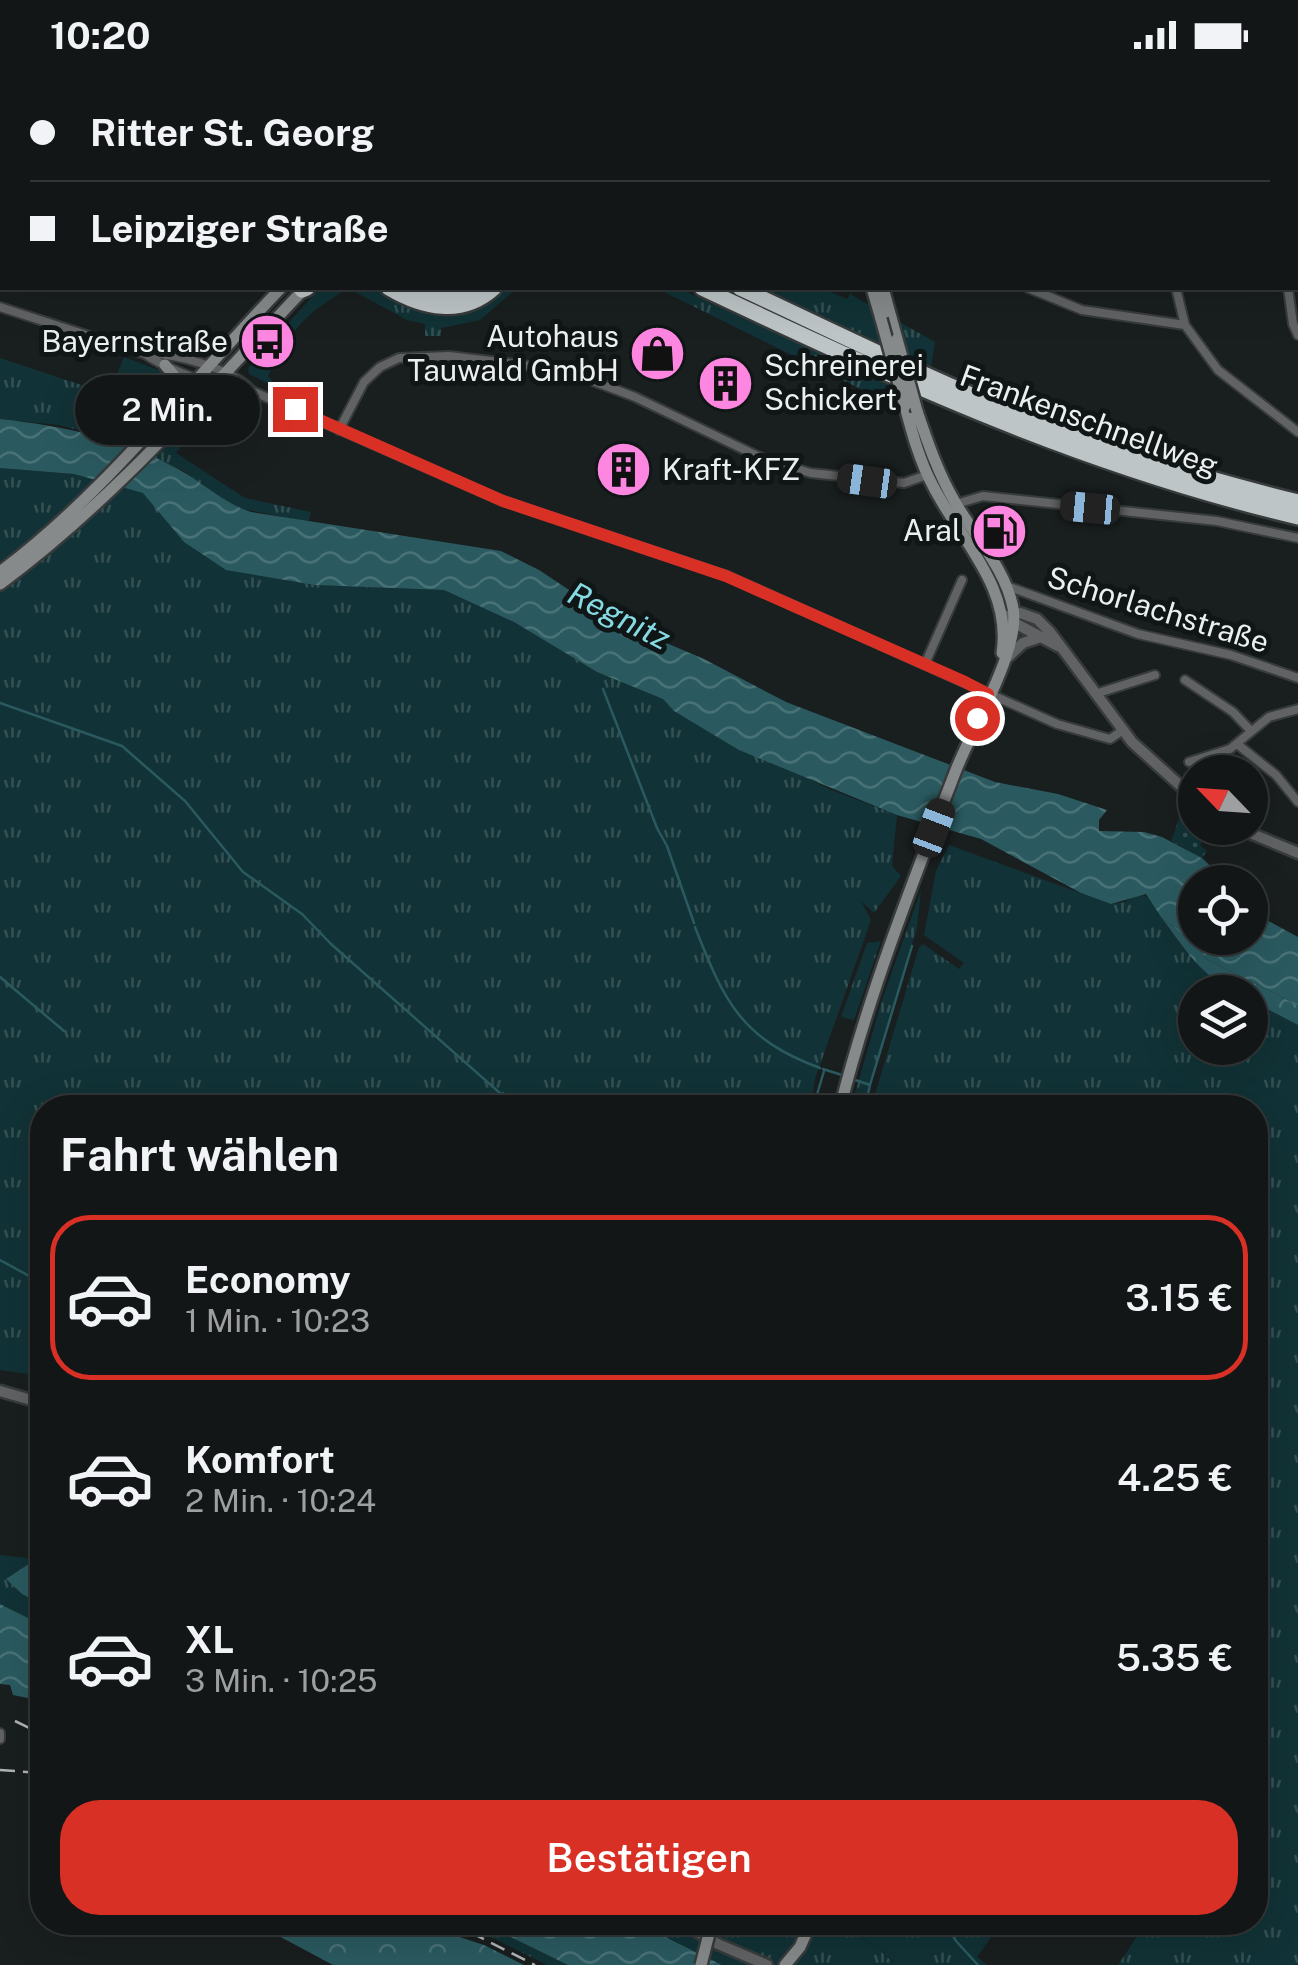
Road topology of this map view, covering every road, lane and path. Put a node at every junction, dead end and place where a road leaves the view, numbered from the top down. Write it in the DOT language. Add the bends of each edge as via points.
graph roads {
  1 [pos="279,290"];
  2 [pos="303,290"];
  3 [pos="393,290"];
  4 [pos="425,290"];
  5 [pos="467,290"];
  6 [pos="491,290"];
  7 [pos="706,290"];
  8 [pos="746,290"];
  9 [pos="873,290"];
  10 [pos="884,290"];
  11 [pos="1033,290"];
  12 [pos="1177,290"];
  13 [pos="1288,290"];
  14 [pos="0,307"];
  15 [pos="1186,325"];
  16 [pos="1298,334"];
  17 [pos="145,354"];
  18 [pos="165,365"];
  19 [pos="203,372"];
  20 [pos="220,378"];
  21 [pos="171,407"];
  22 [pos="911,409"];
  23 [pos="339,430"];
  24 [pos="1298,432"];
  25 [pos="154,435"];
  26 [pos="928,475"];
  27 [pos="1298,502"];
  28 [pos="956,504"];
  29 [pos="84,507"];
  30 [pos="1298,516"];
  31 [pos="1298,538"];
  32 [pos="0,572"];
  33 [pos="962,580"];
  34 [pos="0,584"];
  35 [pos="1005,585"];
  36 [pos="1010,618"];
  37 [pos="1042,637"];
  38 [pos="1063,650"];
  39 [pos="1008,658"];
  40 [pos="925,664"];
  41 [pos="998,674"];
  42 [pos="1155,675"];
  43 [pos="1298,678"];
  44 [pos="1184,680"];
  45 [pos="988,694"];
  46 [pos="1095,694"];
  47 [pos="1298,709"];
  48 [pos="1123,730"];
  49 [pos="1251,731"];
  50 [pos="1237,744"];
  51 [pos="1208,755"];
  52 [pos="1178,784"];
  53 [pos="1298,802"];
  54 [pos="1268,840"];
  55 [pos="1298,853"];
  56 [pos="843,1095"];
  57 [pos="0,1391"];
  58 [pos="30,1399"];
  59 [pos="706,1935"];
  60 [pos="708,1935"];
  61 [pos="805,1935"];
  62 [pos="800,1947"];
  63 [pos="700,1965"];
  64 [pos="767,1965"];
  65 [pos="784,1965"];
  66 [pos="800,1965"];
  1 -- 19 [label="main road"];
  2 -- 20 [label="main road"];
  3 -- 6 [label="highway" via="444,308 466,305"];
  4 -- 5 [label="highway"];
  7 -- 30 [label="highway, Frankenschnellweg" via="1037,438 1168,483"];
  8 -- 27 [label="highway, Frankenschnellweg" via="1026,418 1157,464"];
  9 -- 22 [label="main road, bridge"];
  10 -- 22 [label="main road, bridge"];
  11 -- 15 [label="street" via="1082,310"];
  12 -- 15 [label="street"];
  13 -- 16 [label="street"];
  14 -- 17 [label="street"];
  15 -- 24 [label="street" via="1224,376"];
  17 -- 18 [label="street"];
  17 -- 19 [label="street"];
  18 -- 19 [label="street"];
  18 -- 21 [label="main road" via="179,384"];
  19 -- 20 [label="street"];
  19 -- 21 [label="main road"];
  20 -- 23 [label="street"];
  20 -- 25 [label="main road"];
  21 -- 25 [label="main road"];
  22 -- 26 [label="main road"];
  22 -- 28 [label="main road"];
  23 -- 26 [label="street" via="364,382 380,367 399,358 449,356 590,380 768,461 811,473 904,483"];
  23 -- 40 [label="street" via="503,501 726,576"];
  25 -- 29 [label="main road"];
  26 -- 36 [label="main road"];
  28 -- 31 [label="street" via="983,496 1217,521"];
  28 -- 35 [label="main road"];
  29 -- 32 [label="main road"];
  29 -- 34 [label="main road"];
  33 -- 40 [label="street"];
  35 -- 36 [label="main road"];
  35 -- 43 [label="street, Schorlachstraße" via="1138,634"];
  36 -- 37 [label="street"];
  36 -- 38 [label="street" via="1037,619"];
  36 -- 39 [label="main road"];
  36 -- 41 [label="main road"];
  37 -- 38 [label="street"];
  37 -- 39 [label="street" via="1023,642"];
  38 -- 46 [label="street"];
  39 -- 41 [label="main road"];
  40 -- 45 [label="street"];
  41 -- 45 [label="main road"];
  42 -- 46 [label="street"];
  44 -- 49 [label="street"];
  45 -- 48 [label="street" via="1104,738"];
  45 -- 56 [label="main road" via="934,828"];
  46 -- 48 [label="street"];
  47 -- 49 [label="street" via="1274,714"];
  48 -- 52 [label="street"];
  49 -- 50 [label="street"];
  50 -- 51 [label="street"];
  50 -- 53 [label="street"];
  54 -- 55 [label="street"];
  57 -- 58 [label="street"];
  59 -- 64 [label="street"];
  60 -- 63 [label="main road, bridge"];
  61 -- 62 [label="main road"];
  62 -- 65 [label="main road"];
  62 -- 66 [label="main road"];
}
